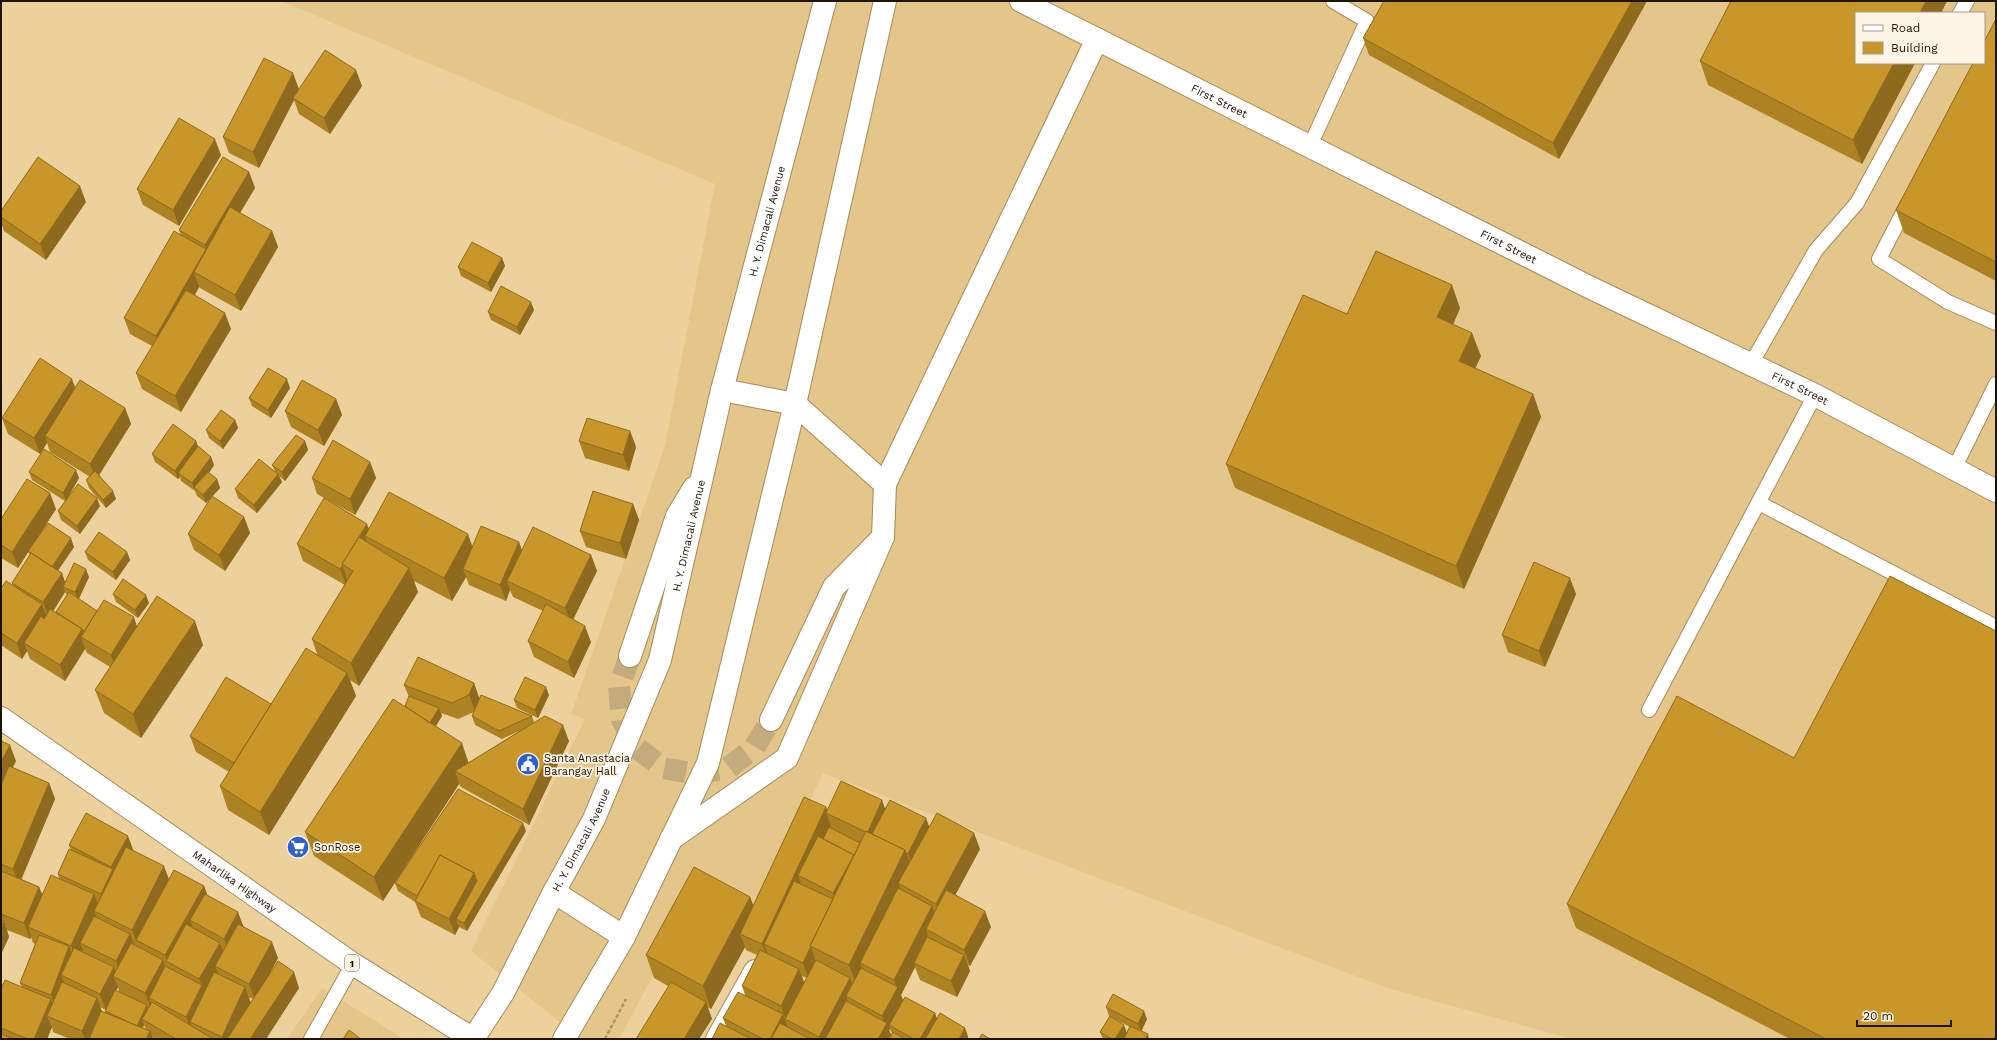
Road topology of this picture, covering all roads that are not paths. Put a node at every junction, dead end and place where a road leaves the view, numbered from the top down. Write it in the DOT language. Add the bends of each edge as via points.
graph roads {
  1 [pos="825,1"];
  2 [pos="885,1"];
  3 [pos="1021,1"];
  4 [pos="1333,1"];
  5 [pos="1967,1"];
  6 [pos="1961,12"];
  7 [pos="1097,39"];
  8 [pos="1932,64"];
  9 [pos="1310,146"];
  10 [pos="1916,189"];
  11 [pos="1996,323"];
  12 [pos="1751,364"];
  13 [pos="1996,384"];
  14 [pos="722,390"];
  15 [pos="1815,396"];
  16 [pos="795,404"];
  17 [pos="1954,469"];
  18 [pos="704,472"];
  19 [pos="885,484"];
  20 [pos="1996,491"];
  21 [pos="1759,503"];
  22 [pos="883,537"];
  23 [pos="1996,627"];
  24 [pos="630,656"];
  25 [pos="1649,710"];
  26 [pos="1,718"];
  27 [pos="770,720"];
  28 [pos="671,839"];
  29 [pos="554,892"];
  30 [pos="624,937"];
  31 [pos="353,964"];
  32 [pos="755,971"];
  33 [pos="311,1039"];
  34 [pos="473,1039"];
  35 [pos="564,1039"];
  36 [pos="718,1039"];
  1 -- 14 [label="main road, H. Y. Dimacali Avenue"];
  2 -- 16 [label="main road"];
  3 -- 7 [label="main road, First Street"];
  4 -- 9 [label="lane" via="1367,21"];
  5 -- 6 [label="lane"];
  7 -- 9 [label="main road, First Street"];
  7 -- 19 [label="main road"];
  8 -- 12 [label="lane" via="1857,203 1816,250"];
  9 -- 12 [label="main road, First Street" via="1589,287"];
  10 -- 11 [label="lane" via="1879,259 1948,302"];
  12 -- 15 [label="main road, First Street"];
  13 -- 17 [label="lane"];
  14 -- 16 [label="main road"];
  14 -- 18 [label="main road, H. Y. Dimacali Avenue"];
  15 -- 17 [label="main road, First Street"];
  15 -- 21 [label="lane"];
  16 -- 19 [label="main road"];
  16 -- 28 [label="main road" via="708,764"];
  17 -- 20 [label="main road, First Street"];
  18 -- 24 [label="main road" via="677,516"];
  18 -- 29 [label="main road, H. Y. Dimacali Avenue" via="660,660 594,819"];
  19 -- 22 [label="main road"];
  21 -- 23 [label="lane"];
  21 -- 25 [label="lane"];
  22 -- 27 [label="main road" via="834,587"];
  22 -- 28 [label="main road" via="787,758"];
  26 -- 31 [label="main road, Maharlika Highway / 1"];
  28 -- 30 [label="main road"];
  29 -- 30 [label="main road"];
  29 -- 34 [label="main road, H. Y. Dimacali Avenue" via="502,993"];
  30 -- 35 [label="main road"];
  31 -- 33 [label="lane"];
  31 -- 34 [label="main road, Maharlika Highway / 1"];
  32 -- 36 [label="main road"];
}
